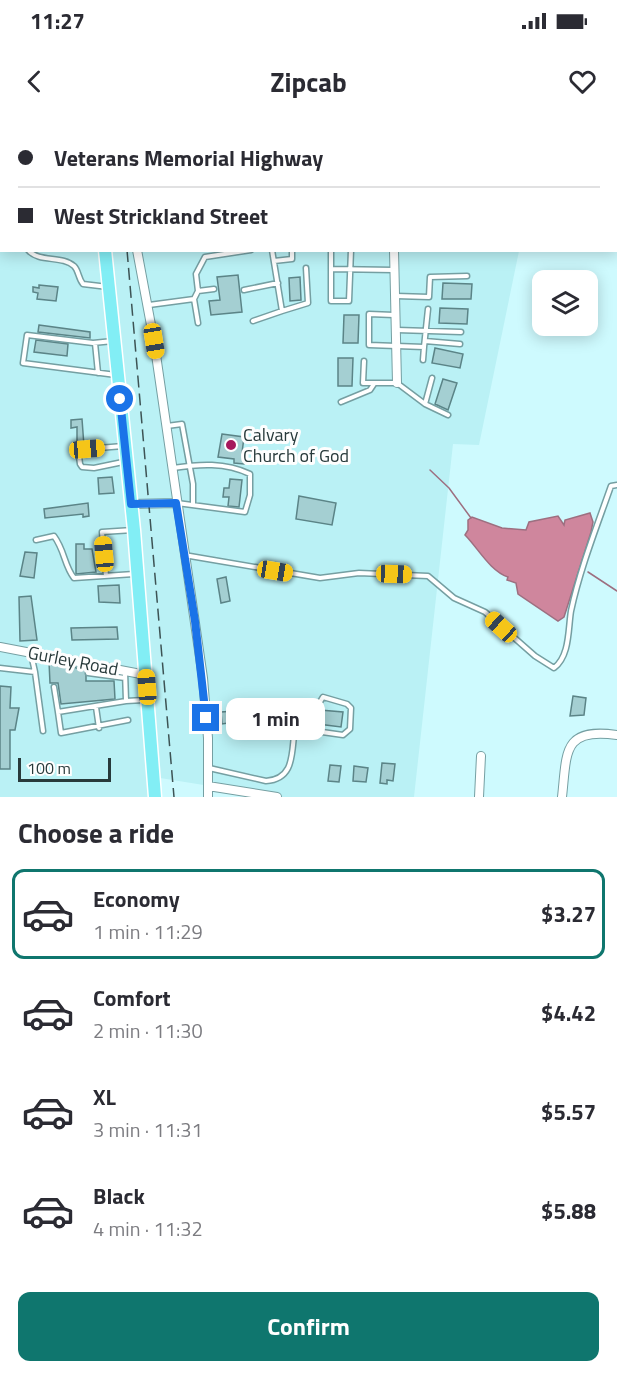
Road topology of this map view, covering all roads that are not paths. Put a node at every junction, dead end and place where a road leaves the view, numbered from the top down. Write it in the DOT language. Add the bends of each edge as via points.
graph roads {
  1 [pos="30,252"];
  2 [pos="100,252"];
  3 [pos="105,252"];
  4 [pos="137,252"];
  5 [pos="238,252"];
  6 [pos="272,252"];
  7 [pos="292,252"];
  8 [pos="332,252"];
  9 [pos="351,252"];
  10 [pos="394,252"];
  11 [pos="274,261"];
  12 [pos="106,264"];
  13 [pos="306,268"];
  14 [pos="331,269"];
  15 [pos="351,269"];
  16 [pos="395,270"];
  17 [pos="467,276"];
  18 [pos="278,283"];
  19 [pos="108,287"];
  20 [pos="214,289"];
  21 [pos="244,290"];
  22 [pos="198,291"];
  23 [pos="395,296"];
  24 [pos="194,299"];
  25 [pos="149,305"];
  26 [pos="428,309"];
  27 [pos="282,311"];
  28 [pos="396,315"];
  29 [pos="253,321"];
  30 [pos="198,323"];
  31 [pos="396,330"];
  32 [pos="426,331"];
  33 [pos="461,332"];
  34 [pos="114,340"];
  35 [pos="425,341"];
  36 [pos="95,343"];
  37 [pos="460,344"];
  38 [pos="396,346"];
  39 [pos="424,347"];
  40 [pos="423,360"];
  41 [pos="364,361"];
  42 [pos="98,373"];
  43 [pos="117,375"];
  44 [pos="432,378"];
  45 [pos="374,383"];
  46 [pos="397,383"];
  47 [pos="341,402"];
  48 [pos="424,405"];
  49 [pos="448,415"];
  50 [pos="167,426"];
  51 [pos="125,446"];
  52 [pos="127,461"];
  53 [pos="190,467"];
  54 [pos="173,468"];
  55 [pos="617,485"];
  56 [pos="176,503"];
  57 [pos="131,504"];
  58 [pos="193,504"];
  59 [pos="134,530"];
  60 [pos="36,540"];
  61 [pos="184,555"];
  62 [pos="138,574"];
  63 [pos="106,576"];
  64 [pos="0,647"];
  65 [pos="31,652"];
  66 [pos="0,668"];
  67 [pos="35,672"];
  68 [pos="88,673"];
  69 [pos="125,674"];
  70 [pos="146,675"];
  71 [pos="54,687"];
  72 [pos="148,699"];
  73 [pos="126,701"];
  74 [pos="96,707"];
  75 [pos="58,712"];
  76 [pos="128,720"];
  77 [pos="306,724"];
  78 [pos="99,728"];
  79 [pos="43,731"];
  80 [pos="617,735"];
  81 [pos="481,756"];
  82 [pos="208,767"];
  83 [pos="208,786"];
  84 [pos="155,797"];
  85 [pos="208,797"];
  86 [pos="277,797"];
  87 [pos="479,797"];
  88 [pos="562,797"];
  1 -- 19 [label="lane" via="70,264 83,284"];
  2 -- 12 [label="main road"];
  3 -- 12 [label="main road"];
  4 -- 25 [label="street"];
  5 -- 22 [label="lane" via="205,257 196,274"];
  6 -- 11 [label="lane"];
  7 -- 11 [label="lane" via="292,259"];
  8 -- 14 [label="lane"];
  9 -- 15 [label="lane"];
  10 -- 16 [label="street"];
  11 -- 18 [label="lane"];
  12 -- 19 [label="main road"];
  13 -- 27 [label="lane" via="308,303"];
  14 -- 15 [label="lane"];
  14 -- 15 [label="lane" via="331,301 349,301"];
  15 -- 16 [label="lane"];
  16 -- 23 [label="street"];
  17 -- 23 [label="lane" via="430,277 429,297"];
  18 -- 21 [label="lane"];
  18 -- 27 [label="lane"];
  19 -- 34 [label="main road"];
  20 -- 22 [label="lane"];
  22 -- 24 [label="lane"];
  23 -- 28 [label="street"];
  24 -- 25 [label="lane"];
  24 -- 30 [label="lane"];
  25 -- 50 [label="street"];
  26 -- 32 [label="lane"];
  27 -- 29 [label="lane"];
  28 -- 31 [label="street"];
  28 -- 38 [label="lane" via="369,314 369,345"];
  31 -- 32 [label="lane"];
  31 -- 38 [label="street"];
  32 -- 33 [label="lane"];
  32 -- 35 [label="lane"];
  34 -- 36 [label="lane"];
  34 -- 43 [label="main road"];
  35 -- 37 [label="lane"];
  35 -- 39 [label="lane"];
  36 -- 42 [label="lane"];
  36 -- 42 [label="lane" via="27,335 23,363"];
  38 -- 39 [label="lane"];
  38 -- 46 [label="street"];
  39 -- 40 [label="lane"];
  41 -- 45 [label="lane" via="363,383"];
  42 -- 43 [label="lane"];
  43 -- 51 [label="main road"];
  44 -- 48 [label="lane"];
  45 -- 46 [label="lane"];
  45 -- 47 [label="lane" via="370,390"];
  46 -- 48 [label="lane"];
  48 -- 49 [label="lane"];
  50 -- 53 [label="lane" via="182,424"];
  50 -- 54 [label="street"];
  51 -- 52 [label="main road"];
  51 -- 52 [label="lane" via="82,451 80,464 94,468"];
  52 -- 57 [label="main road"];
  53 -- 54 [label="lane"];
  53 -- 58 [label="lane"];
  53 -- 58 [label="lane" via="205,464 239,468 250,474 245,512"];
  54 -- 56 [label="street"];
  55 -- 61 [label="lane" via="611,486 571,611 565,648 554,669 485,612 454,598 428,576 359,573 320,578"];
  56 -- 57 [label="street"];
  56 -- 58 [label="lane"];
  56 -- 61 [label="street"];
  57 -- 59 [label="main road"];
  59 -- 62 [label="main road"];
  59 -- 63 [label="lane" via="102,532"];
  60 -- 63 [label="lane" via="54,536 64,550 68,571 74,578"];
  61 -- 82 [label="street" via="203,678"];
  62 -- 63 [label="lane"];
  62 -- 70 [label="main road"];
  64 -- 65 [label="street, Gurley Road"];
  65 -- 67 [label="lane"];
  65 -- 69 [label="street, Gurley Road"];
  66 -- 67 [label="lane"];
  67 -- 79 [label="lane"];
  68 -- 69 [label="lane"];
  69 -- 70 [label="street, Gurley Road"];
  69 -- 73 [label="lane"];
  70 -- 72 [label="main road"];
  71 -- 75 [label="lane"];
  72 -- 73 [label="lane"];
  72 -- 84 [label="main road"];
  73 -- 74 [label="lane"];
  74 -- 75 [label="lane"];
  74 -- 78 [label="lane"];
  75 -- 78 [label="lane" via="61,733"];
  76 -- 78 [label="lane"];
  77 -- 77 [label="lane" via="315,731 343,735 350,729 351,708 323,697"];
  77 -- 82 [label="lane" via="295,728 290,768 274,781"];
  80 -- 88 [label="street" via="587,733 574,741 567,752"];
  81 -- 87 [label="street"];
  82 -- 83 [label="street"];
  83 -- 85 [label="street"];
  83 -- 86 [label="street"];
}
